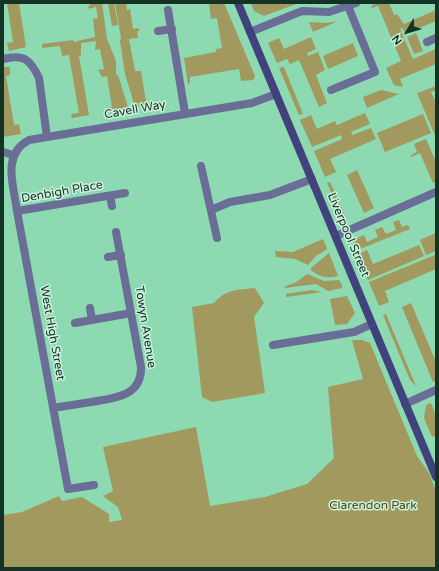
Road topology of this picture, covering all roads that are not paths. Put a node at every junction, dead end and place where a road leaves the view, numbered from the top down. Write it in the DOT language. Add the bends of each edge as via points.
graph roads {
  1 [pos="238,3"];
  2 [pos="352,5"];
  3 [pos="168,10"];
  4 [pos="172,29"];
  5 [pos="158,31"];
  6 [pos="250,32"];
  7 [pos="436,38"];
  8 [pos="427,42"];
  9 [pos="3,59"];
  10 [pos="331,90"];
  11 [pos="276,94"];
  12 [pos="185,114"];
  13 [pos="48,137"];
  14 [pos="3,152"];
  15 [pos="13,155"];
  16 [pos="201,166"];
  17 [pos="312,180"];
  18 [pos="436,192"];
  19 [pos="125,193"];
  20 [pos="110,196"];
  21 [pos="112,206"];
  22 [pos="211,210"];
  23 [pos="17,211"];
  24 [pos="116,232"];
  25 [pos="336,236"];
  26 [pos="217,238"];
  27 [pos="121,255"];
  28 [pos="108,257"];
  29 [pos="90,308"];
  30 [pos="131,313"];
  31 [pos="92,320"];
  32 [pos="76,322"];
  33 [pos="372,324"];
  34 [pos="273,345"];
  35 [pos="436,390"];
  36 [pos="405,404"];
  37 [pos="53,408"];
  38 [pos="436,477"];
  39 [pos="94,485"];
  1 -- 6 [label="street, Liverpool Street"];
  2 -- 6 [label="street" via="329,12 302,11"];
  2 -- 10 [label="street" via="375,72"];
  3 -- 4 [label="street"];
  4 -- 5 [label="street"];
  4 -- 12 [label="street"];
  6 -- 11 [label="street, Liverpool Street"];
  7 -- 8 [label="street"];
  9 -- 13 [label="street" via="23,58 31,63 39,78"];
  11 -- 12 [label="street, Cavell Way" via="252,103"];
  11 -- 17 [label="street, Liverpool Street"];
  12 -- 13 [label="street, Cavell Way"];
  13 -- 15 [label="street, Cavell Way" via="29,140"];
  14 -- 15 [label="street"];
  15 -- 23 [label="street, West High Street" via="11,170"];
  16 -- 22 [label="street"];
  17 -- 22 [label="street" via="270,195 230,202"];
  17 -- 25 [label="street, Liverpool Street"];
  18 -- 25 [label="street"];
  19 -- 20 [label="street, Denbigh Place"];
  20 -- 21 [label="street, Denbigh Place"];
  20 -- 23 [label="street, Denbigh Place"];
  22 -- 26 [label="street"];
  23 -- 37 [label="street, West High Street"];
  24 -- 27 [label="street, Towyn Avenue"];
  25 -- 33 [label="street, Liverpool Street"];
  27 -- 28 [label="street"];
  27 -- 30 [label="street, Towyn Avenue"];
  29 -- 31 [label="street"];
  30 -- 31 [label="street"];
  30 -- 37 [label="street, Towyn Avenue" via="141,367 140,379 134,388 116,397"];
  31 -- 32 [label="street"];
  33 -- 34 [label="street" via="354,332"];
  33 -- 36 [label="street, Liverpool Street"];
  35 -- 36 [label="street"];
  36 -- 38 [label="street, Liverpool Street"];
  37 -- 39 [label="street, West High Street" via="68,489"];
}
